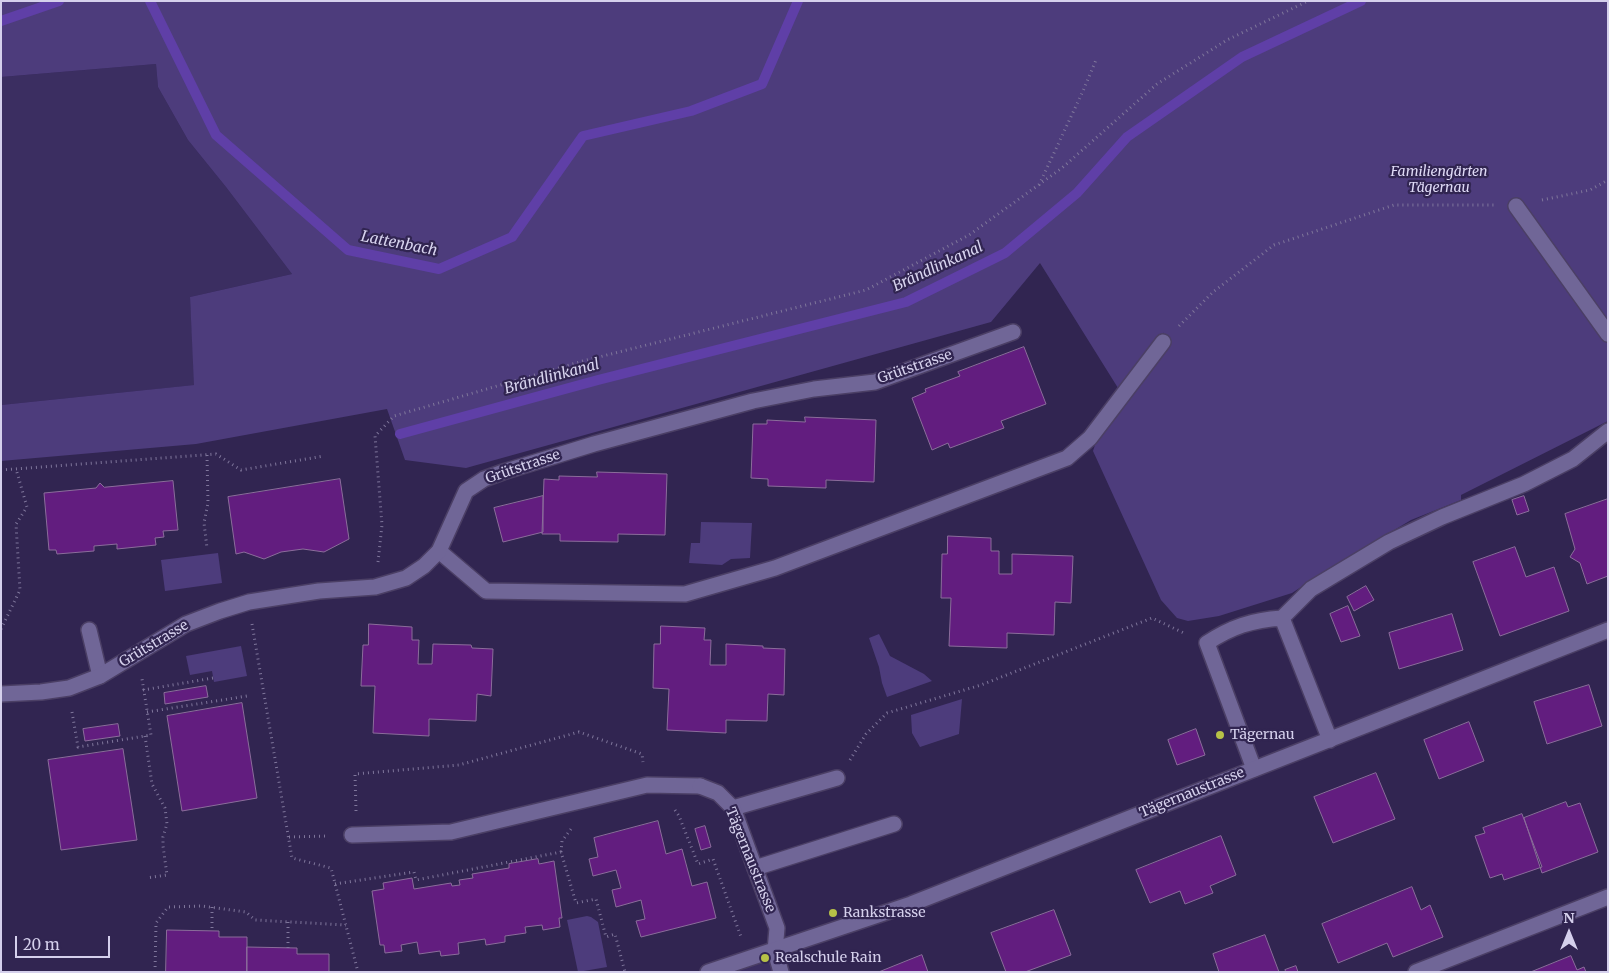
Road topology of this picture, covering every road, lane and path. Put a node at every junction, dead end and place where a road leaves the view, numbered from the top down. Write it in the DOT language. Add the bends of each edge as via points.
graph roads {
  1 [pos="1308,1"];
  2 [pos="1096,60"];
  3 [pos="1608,180"];
  4 [pos="1038,186"];
  5 [pos="1516,206"];
  6 [pos="1013,332"];
  7 [pos="1608,334"];
  8 [pos="1163,342"];
  9 [pos="1608,431"];
  10 [pos="207,455"];
  11 [pos="324,456"];
  12 [pos="16,469"];
  13 [pos="1,470"];
  14 [pos="207,548"];
  15 [pos="439,551"];
  16 [pos="375,587"];
  17 [pos="248,602"];
  18 [pos="1282,618"];
  19 [pos="1,630"];
  20 [pos="89,630"];
  21 [pos="1608,630"];
  22 [pos="1207,643"];
  23 [pos="138,654"];
  24 [pos="100,676"];
  25 [pos="214,678"];
  26 [pos="69,688"];
  27 [pos="143,690"];
  28 [pos="1,694"];
  29 [pos="247,696"];
  30 [pos="147,712"];
  31 [pos="145,736"];
  32 [pos="1330,740"];
  33 [pos="1254,769"];
  34 [pos="838,778"];
  35 [pos="647,785"];
  36 [pos="674,808"];
  37 [pos="733,808"];
  38 [pos="894,824"];
  39 [pos="576,827"];
  40 [pos="354,835"];
  41 [pos="289,837"];
  42 [pos="561,852"];
  43 [pos="755,868"];
  44 [pos="146,878"];
  45 [pos="335,884"];
  46 [pos="1608,897"];
  47 [pos="212,907"];
  48 [pos="288,922"];
  49 [pos="346,924"];
  50 [pos="212,931"];
  51 [pos="742,941"];
  52 [pos="288,948"];
  53 [pos="775,950"];
  54 [pos="155,972"];
  55 [pos="358,972"];
  56 [pos="625,972"];
  57 [pos="708,972"];
  58 [pos="781,972"];
  59 [pos="1416,972"];
  1 -- 4 [label="path" via="1227,40 1157,84"];
  2 -- 4 [label="path"];
  3 -- 5 [label="path" via="1590,190"];
  4 -- 16 [label="path" via="969,235 866,290 583,362 394,416 374,436 382,525"];
  5 -- 7 [label="street"];
  5 -- 8 [label="path" via="1394,204 1274,245 1213,292"];
  6 -- 15 [label="street, Grütstrasse" via="875,382 753,401 594,444 484,479 466,491"];
  8 -- 15 [label="street" via="1090,438 1067,458 775,568 686,594 486,591"];
  9 -- 18 [label="street" via="1573,458 1524,484 1389,542 1310,590"];
  10 -- 11 [label="path" via="216,454 241,470"];
  10 -- 12 [label="path"];
  10 -- 14 [label="path" via="208,502 204,523"];
  12 -- 13 [label="path"];
  12 -- 19 [label="path" via="27,507 16,524 20,590"];
  15 -- 16 [label="street, Grütstrasse" via="406,578"];
  16 -- 17 [label="street, Grütstrasse" via="319,590"];
  17 -- 23 [label="street, Grütstrasse" via="186,624"];
  17 -- 41 [label="path"];
  18 -- 22 [label="street" via="1260,619 1224,631"];
  18 -- 32 [label="street"];
  20 -- 24 [label="street"];
  21 -- 32 [label="street, Tägernaustrasse"];
  22 -- 33 [label="street"];
  22 -- 34 [label="path" via="1152,618 981,685 887,713 866,734"];
  23 -- 24 [label="street, Grütstrasse"];
  23 -- 27 [label="path"];
  24 -- 26 [label="street, Grütstrasse"];
  25 -- 27 [label="path"];
  26 -- 28 [label="street, Grütstrasse"];
  26 -- 31 [label="path" via="78,748"];
  27 -- 30 [label="path"];
  29 -- 30 [label="path"];
  30 -- 31 [label="path" via="151,735"];
  31 -- 44 [label="path" via="152,784 165,808 163,846 167,875"];
  32 -- 33 [label="street, Tägernaustrasse"];
  33 -- 53 [label="street, Tägernaustrasse" via="911,904"];
  34 -- 37 [label="street"];
  35 -- 37 [label="street, Tägernaustrasse" via="700,786 718,793"];
  35 -- 40 [label="street" via="451,832"];
  35 -- 40 [label="path" via="642,754 579,732 459,766 355,774"];
  36 -- 51 [label="path" via="698,864 712,859"];
  37 -- 43 [label="street, Tägernaustrasse"];
  38 -- 43 [label="street"];
  39 -- 42 [label="path" via="562,841"];
  40 -- 41 [label="path"];
  41 -- 45 [label="path" via="292,858 331,868"];
  42 -- 45 [label="path" via="416,880 414,872"];
  42 -- 56 [label="path" via="576,903 596,899 606,937 615,934"];
  43 -- 53 [label="street, Tägernaustrasse" via="777,928"];
  45 -- 49 [label="path"];
  46 -- 59 [label="street"];
  47 -- 48 [label="path" via="246,912 255,920"];
  47 -- 50 [label="path"];
  47 -- 54 [label="path" via="168,906 156,923"];
  48 -- 49 [label="path"];
  48 -- 52 [label="path"];
  49 -- 55 [label="path"];
  53 -- 57 [label="street, Tägernaustrasse"];
  53 -- 58 [label="street"];
}
